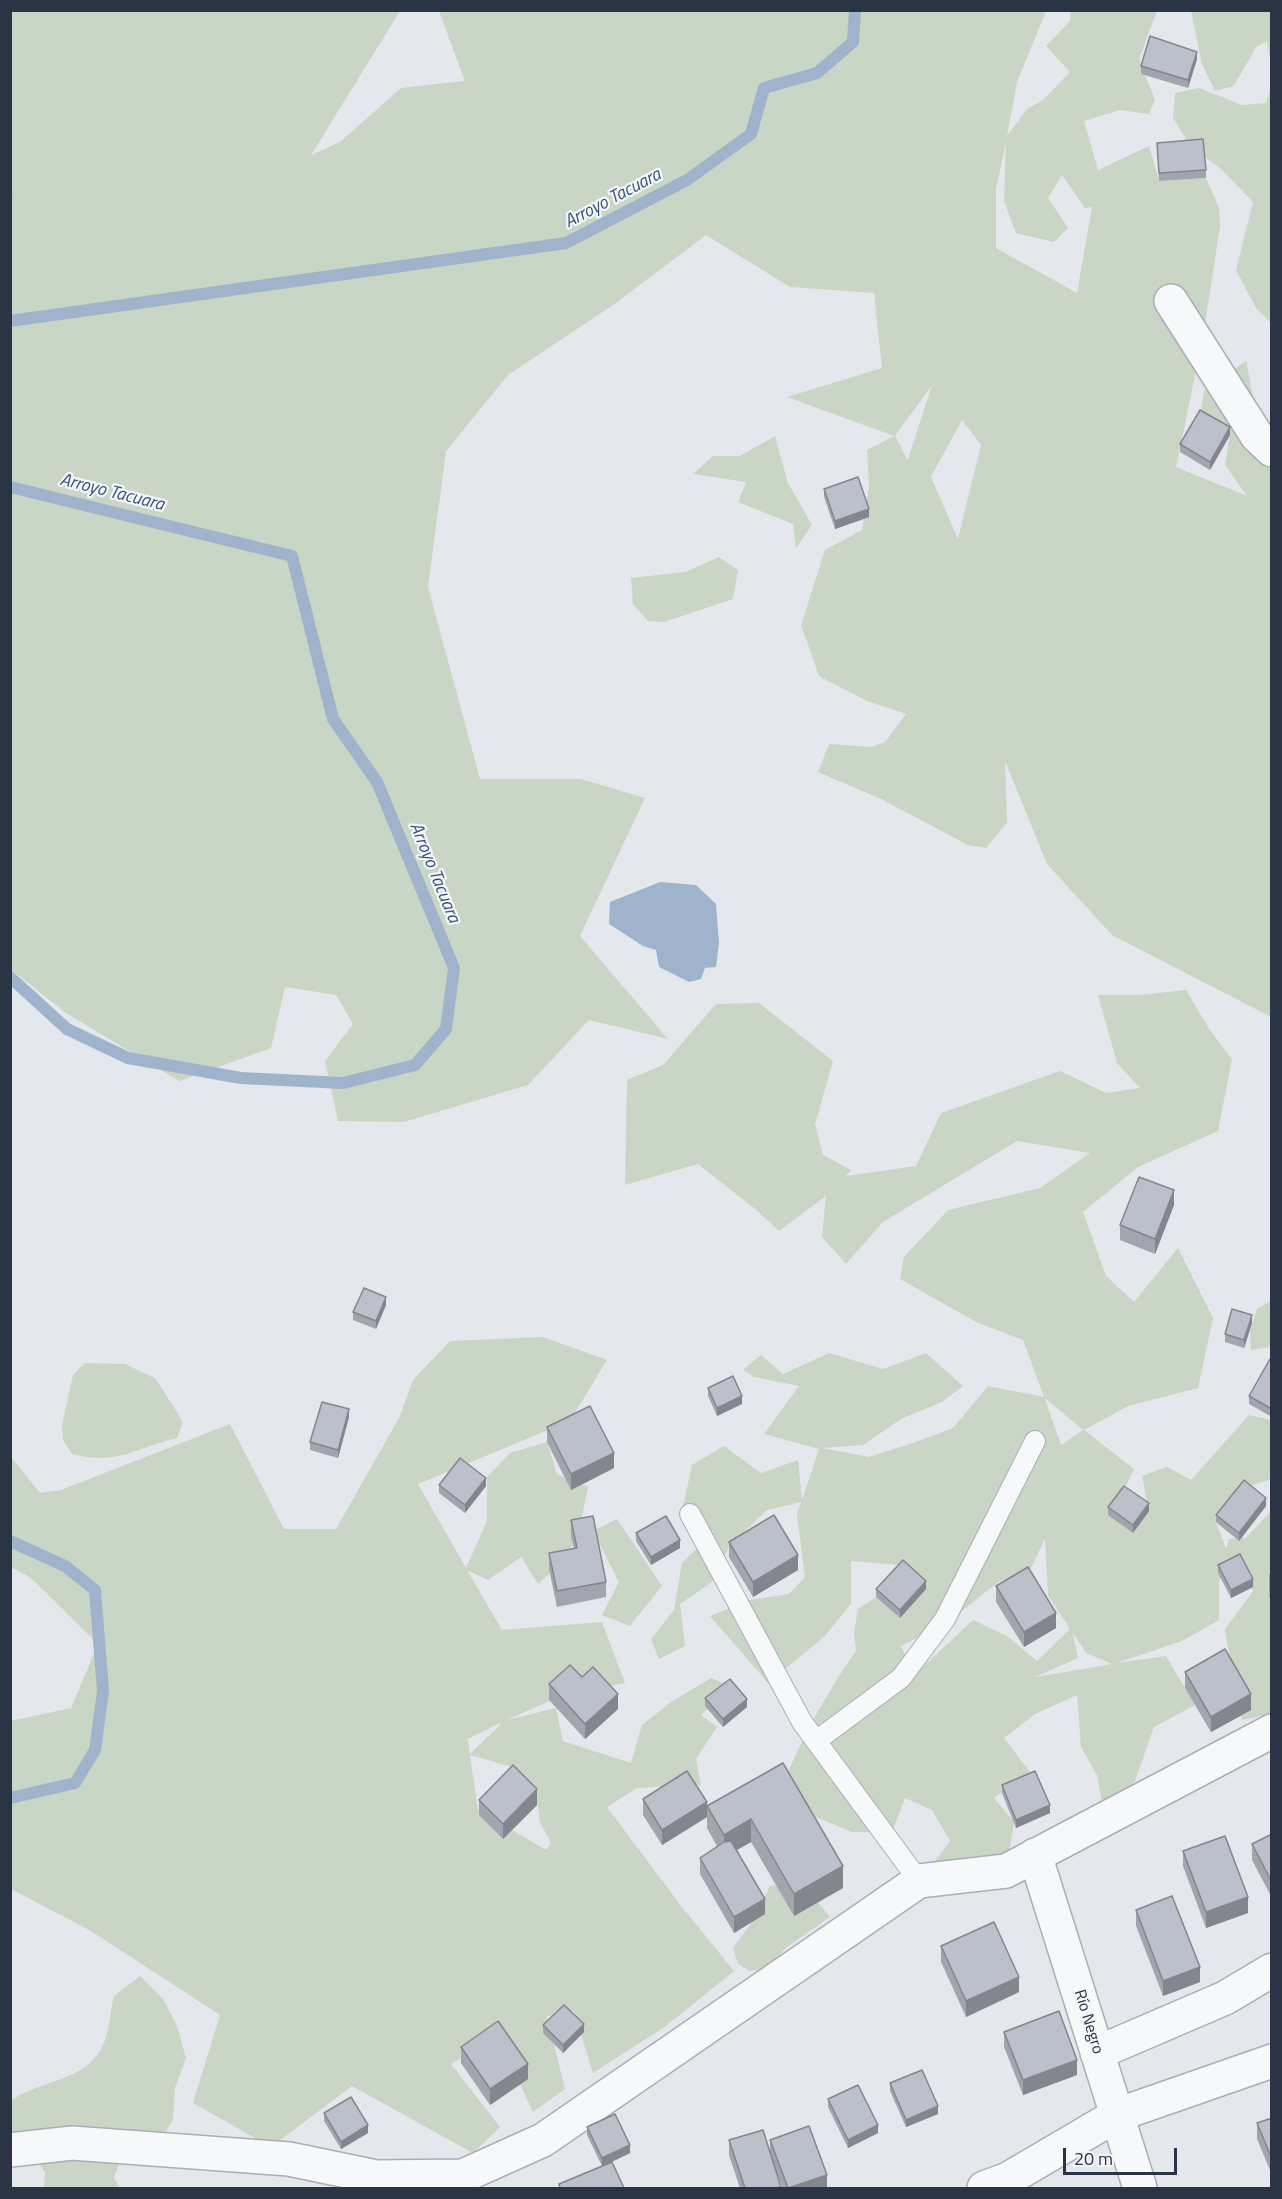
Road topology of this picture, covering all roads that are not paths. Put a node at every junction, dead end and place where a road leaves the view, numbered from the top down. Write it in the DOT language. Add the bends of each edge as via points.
graph roads {
  1 [pos="1171,301"];
  2 [pos="1272,450"];
  3 [pos="1035,1442"];
  4 [pos="690,1514"];
  5 [pos="1272,1731"];
  6 [pos="816,1741"];
  7 [pos="1035,1856"];
  8 [pos="919,1881"];
  9 [pos="1272,1970"];
  10 [pos="1097,2053"];
  11 [pos="1272,2061"];
  12 [pos="1117,2115"];
  13 [pos="10,2150"];
  14 [pos="468,2179"];
  15 [pos="984,2188"];
  16 [pos="1140,2188"];
  1 -- 2 [label="street" via="1257,436"];
  3 -- 6 [label="lane" via="945,1619 901,1678"];
  4 -- 6 [label="lane" via="802,1722"];
  5 -- 7 [label="street"];
  6 -- 8 [label="lane"];
  7 -- 8 [label="street" via="1006,1870"];
  7 -- 10 [label="street, Río Negro"];
  8 -- 14 [label="street" via="543,2140"];
  9 -- 10 [label="street" via="1225,1998"];
  10 -- 12 [label="street, Río Negro"];
  11 -- 12 [label="street"];
  12 -- 15 [label="street" via="1008,2179"];
  12 -- 16 [label="street, Río Negro"];
  13 -- 14 [label="street" via="84,2143 289,2160 376,2177"];
}
